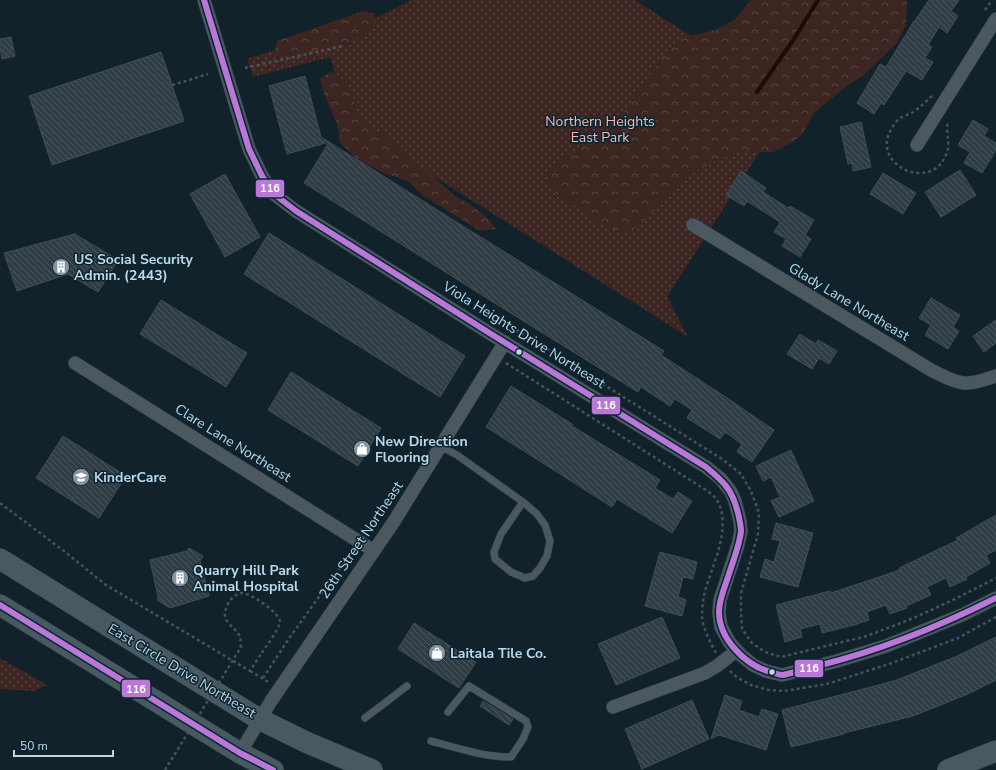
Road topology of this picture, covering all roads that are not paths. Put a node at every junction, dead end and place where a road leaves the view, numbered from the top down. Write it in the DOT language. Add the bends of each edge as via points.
graph roads {
  1 [pos="204,0"];
  2 [pos="996,19"];
  3 [pos="917,146"];
  4 [pos="693,225"];
  5 [pos="505,342"];
  6 [pos="74,363"];
  7 [pos="996,376"];
  8 [pos="440,446"];
  9 [pos="523,502"];
  10 [pos="374,550"];
  11 [pos="0,559"];
  12 [pos="996,598"];
  13 [pos="0,605"];
  14 [pos="736,651"];
  15 [pos="408,686"];
  16 [pos="613,707"];
  17 [pos="448,712"];
  18 [pos="365,718"];
  19 [pos="260,719"];
  20 [pos="431,740"];
  21 [pos="996,751"];
  22 [pos="240,753"];
  23 [pos="273,770"];
  24 [pos="372,770"];
  25 [pos="948,770"];
  1 -- 5 [label="street, Viola Heights Drive Northeast" via="249,149 274,194 296,211"];
  2 -- 3 [label="street"];
  4 -- 7 [label="street, Glady Lane Northeast" via="931,370 965,383"];
  5 -- 8 [label="street, 26th Street Northeast"];
  5 -- 14 [label="street, Viola Heights Drive Northeast" via="706,467 721,479 731,492 741,531 720,600 719,613 722,627"];
  6 -- 10 [label="street, Clare Lane Northeast"];
  8 -- 9 [label="lane" via="457,455"];
  8 -- 10 [label="street, 26th Street Northeast"];
  9 -- 9 [label="lane" via="545,525 550,541 547,556 540,568 533,576 525,578 511,572 495,560 494,552 501,534"];
  10 -- 19 [label="street, 26th Street Northeast"];
  11 -- 19 [label="main road, East Circle Drive Northeast"];
  12 -- 14 [label="street, Viola Heights Drive Northeast" via="886,646 782,675 766,672"];
  13 -- 22 [label="main road"];
  14 -- 16 [label="street" via="706,673"];
  15 -- 18 [label="lane"];
  17 -- 20 [label="lane" via="469,686 526,721 528,727 511,757 498,757"];
  19 -- 22 [label="street, 26th Street Northeast"];
  19 -- 24 [label="main road, East Circle Drive Northeast"];
  21 -- 25 [label="main road"];
  22 -- 23 [label="main road"];
}
